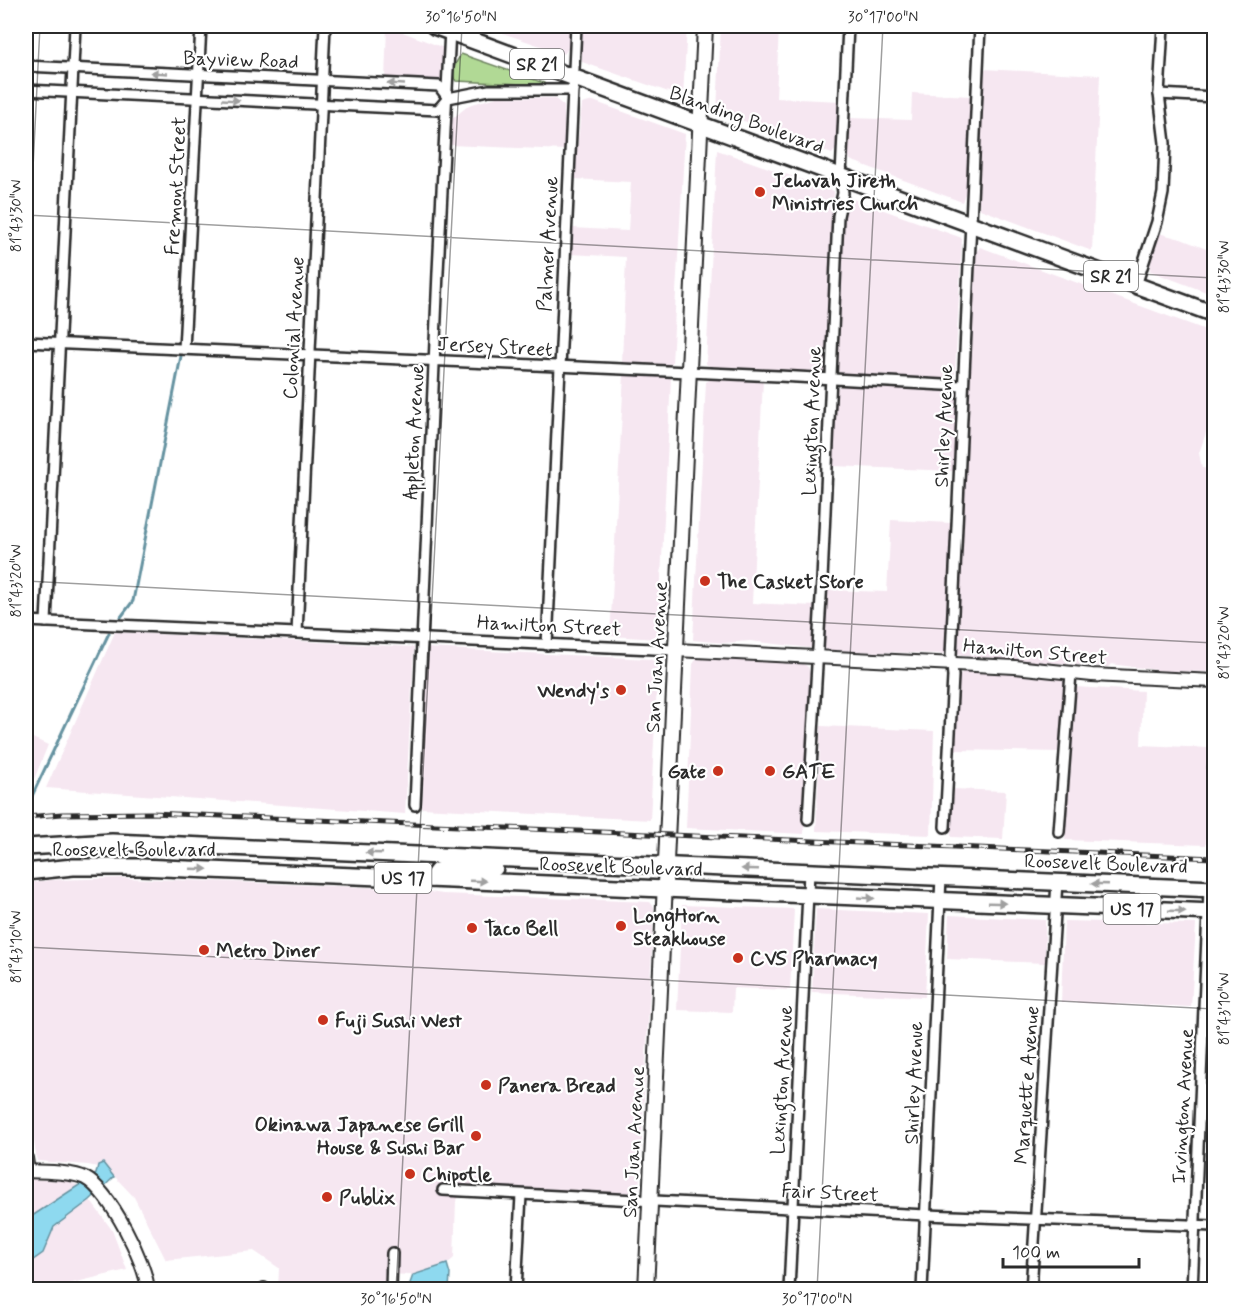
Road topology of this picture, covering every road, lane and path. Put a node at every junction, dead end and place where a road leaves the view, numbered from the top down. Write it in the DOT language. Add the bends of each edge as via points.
graph roads {
  1 [pos="75,26"];
  2 [pos="201,26"];
  3 [pos="325,26"];
  4 [pos="435,26"];
  5 [pos="576,26"];
  6 [pos="705,26"];
  7 [pos="848,26"];
  8 [pos="980,26"];
  9 [pos="1163,26"];
  10 [pos="450,28"];
  11 [pos="26,66"];
  12 [pos="73,68"];
  13 [pos="198,75"];
  14 [pos="323,81"];
  15 [pos="573,84"];
  16 [pos="26,90"];
  17 [pos="72,92"];
  18 [pos="1159,94"];
  19 [pos="1215,97"];
  20 [pos="197,98"];
  21 [pos="448,98"];
  22 [pos="322,105"];
  23 [pos="700,123"];
  24 [pos="841,176"];
  25 [pos="970,223"];
  26 [pos="1136,285"];
  27 [pos="1215,314"];
  28 [pos="26,342"];
  29 [pos="60,344"];
  30 [pos="184,349"];
  31 [pos="309,356"];
  32 [pos="434,361"];
  33 [pos="559,366"];
  34 [pos="689,372"];
  35 [pos="831,378"];
  36 [pos="963,386"];
  37 [pos="26,621"];
  38 [pos="46,622"];
  39 [pos="297,633"];
  40 [pos="422,638"];
  41 [pos="547,645"];
  42 [pos="676,650"];
  43 [pos="817,658"];
  44 [pos="952,663"];
  45 [pos="1071,673"];
  46 [pos="1215,681"];
  47 [pos="1215,762"];
  48 [pos="415,805"];
  49 [pos="808,819"];
  50 [pos="1212,819"];
  51 [pos="945,827"];
  52 [pos="1059,832"];
  53 [pos="112,842"];
  54 [pos="195,846"];
  55 [pos="26,847"];
  56 [pos="529,860"];
  57 [pos="666,866"];
  58 [pos="140,867"];
  59 [pos="26,872"];
  60 [pos="809,872"];
  61 [pos="941,877"];
  62 [pos="431,879"];
  63 [pos="1057,882"];
  64 [pos="665,889"];
  65 [pos="1212,889"];
  66 [pos="807,895"];
  67 [pos="939,901"];
  68 [pos="1056,906"];
  69 [pos="1212,912"];
  70 [pos="26,1158"];
  71 [pos="27,1172"];
  72 [pos="443,1190"];
  73 [pos="521,1195"];
  74 [pos="650,1202"];
  75 [pos="793,1208"];
  76 [pos="926,1215"];
  77 [pos="1035,1219"];
  78 [pos="1194,1226"];
  79 [pos="1215,1226"];
  80 [pos="392,1253"];
  81 [pos="148,1290"];
  82 [pos="391,1290"];
  83 [pos="516,1290"];
  84 [pos="646,1290"];
  85 [pos="789,1290"];
  86 [pos="922,1290"];
  87 [pos="1031,1290"];
  88 [pos="1192,1290"];
  1 -- 12 [label="street"];
  2 -- 13 [label="street, Fremont Street"];
  3 -- 14 [label="street, Colonial Avenue"];
  4 -- 10 [label="main road, Blanding Boulevard / SR 21"];
  5 -- 15 [label="street, Palmer Avenue"];
  6 -- 23 [label="main road, San Juan Avenue"];
  7 -- 24 [label="street, Lexington Avenue"];
  8 -- 25 [label="street, Shirley Avenue"];
  9 -- 18 [label="street"];
  10 -- 15 [label="main road, Blanding Boulevard / SR 21"];
  10 -- 21 [label="street, Appleton Avenue"];
  11 -- 12 [label="street, Bayview Road"];
  13 -- 12 [label="street, Bayview Road, one-way"];
  12 -- 17 [label="street"];
  13 -- 14 [label="street, Bayview Road"];
  13 -- 20 [label="street, Fremont Street"];
  21 -- 14 [label="street, Bayview Road, one-way" via="439,86"];
  14 -- 22 [label="street, Colonial Avenue"];
  15 -- 21 [label="street, Bayview Road" via="489,90"];
  15 -- 23 [label="main road, Blanding Boulevard / SR 21"];
  15 -- 33 [label="street, Palmer Avenue"];
  16 -- 17 [label="street, Bayview Road"];
  17 -- 20 [label="street, Bayview Road"];
  17 -- 29 [label="street"];
  18 -- 19 [label="street"];
  18 -- 26 [label="street" via="1165,143 1163,193 1155,231"];
  20 -- 22 [label="street, Bayview Road, one-way"];
  20 -- 30 [label="street, Fremont Street"];
  21 -- 22 [label="street, Bayview Road" via="438,110"];
  21 -- 32 [label="street, Appleton Avenue"];
  22 -- 31 [label="street, Colonial Avenue"];
  23 -- 24 [label="main road, Blanding Boulevard / SR 21"];
  23 -- 34 [label="main road, San Juan Avenue"];
  24 -- 25 [label="main road, Blanding Boulevard / SR 21"];
  24 -- 35 [label="street, Lexington Avenue"];
  25 -- 26 [label="main road, Blanding Boulevard / SR 21"];
  25 -- 36 [label="street, Shirley Avenue"];
  26 -- 27 [label="main road, Blanding Boulevard / SR 21"];
  28 -- 29 [label="street, Jersey Street"];
  29 -- 30 [label="street, Jersey Street"];
  29 -- 38 [label="street"];
  30 -- 31 [label="street, Jersey Street"];
  31 -- 32 [label="street, Jersey Street"];
  31 -- 39 [label="street, Colonial Avenue"];
  32 -- 33 [label="street, Jersey Street"];
  32 -- 40 [label="street, Appleton Avenue"];
  33 -- 34 [label="street, Jersey Street"];
  33 -- 41 [label="street, Palmer Avenue"];
  34 -- 35 [label="street, Jersey Street"];
  34 -- 42 [label="main road, San Juan Avenue"];
  35 -- 36 [label="street, Jersey Street"];
  35 -- 43 [label="street, Lexington Avenue"];
  36 -- 44 [label="street, Shirley Avenue"];
  37 -- 38 [label="street, Hamilton Street"];
  38 -- 39 [label="street, Hamilton Street"];
  39 -- 40 [label="street, Hamilton Street"];
  40 -- 41 [label="street, Hamilton Street"];
  40 -- 48 [label="street, Appleton Avenue"];
  41 -- 42 [label="street, Hamilton Street"];
  42 -- 43 [label="street, Hamilton Street"];
  42 -- 57 [label="main road, San Juan Avenue"];
  43 -- 44 [label="street, Hamilton Street"];
  43 -- 49 [label="street, Lexington Avenue"];
  44 -- 45 [label="street, Hamilton Street"];
  44 -- 51 [label="street, Shirley Avenue"];
  45 -- 46 [label="street, Hamilton Street"];
  45 -- 52 [label="street"];
  47 -- 50 [label="street"];
  53 -- 54 [label="main road, Roosevelt Boulevard / US 17"];
  53 -- 55 [label="main road, Roosevelt Boulevard / US 17"];
  53 -- 58 [label="main road"];
  56 -- 54 [label="main road, Roosevelt Boulevard / US 17, one-way"];
  54 -- 58 [label="main road" via="153,855"];
  56 -- 57 [label="main road, Roosevelt Boulevard / US 17"];
  56 -- 62 [label="main road" via="502,869 448,868 437,871"];
  60 -- 57 [label="main road, Roosevelt Boulevard / US 17, one-way"];
  57 -- 64 [label="main road, San Juan Avenue"];
  58 -- 59 [label="main road, Roosevelt Boulevard / US 17"];
  58 -- 62 [label="main road, Roosevelt Boulevard / US 17, one-way"];
  60 -- 61 [label="main road, Roosevelt Boulevard / US 17"];
  60 -- 66 [label="street, Lexington Avenue"];
  61 -- 63 [label="main road, Roosevelt Boulevard / US 17"];
  61 -- 67 [label="street, Shirley Avenue"];
  62 -- 64 [label="main road, Roosevelt Boulevard / US 17, one-way"];
  65 -- 63 [label="main road, Roosevelt Boulevard / US 17, one-way"];
  63 -- 68 [label="street, Marquette Avenue"];
  64 -- 66 [label="main road, Roosevelt Boulevard / US 17"];
  64 -- 74 [label="main road, San Juan Avenue"];
  65 -- 69 [label="street, Irvington Avenue"];
  66 -- 67 [label="main road, Roosevelt Boulevard / US 17, one-way"];
  66 -- 75 [label="street, Lexington Avenue"];
  67 -- 68 [label="main road, Roosevelt Boulevard / US 17, one-way"];
  67 -- 76 [label="street, Shirley Avenue"];
  68 -- 69 [label="main road, Roosevelt Boulevard / US 17, one-way"];
  68 -- 77 [label="street, Marquette Avenue"];
  69 -- 78 [label="street, Irvington Avenue"];
  70 -- 71 [label="street"];
  71 -- 81 [label="street" via="88,1179 118,1216 142,1263"];
  72 -- 73 [label="street, Fair Street"];
  73 -- 74 [label="street, Fair Street"];
  73 -- 83 [label="street"];
  74 -- 75 [label="street, Fair Street"];
  74 -- 84 [label="main road, San Juan Avenue"];
  75 -- 76 [label="street, Fair Street"];
  75 -- 85 [label="street, Lexington Avenue"];
  76 -- 77 [label="street, Fair Street"];
  76 -- 86 [label="street, Shirley Avenue"];
  77 -- 78 [label="street, Fair Street"];
  77 -- 87 [label="street, Marquette Avenue"];
  78 -- 79 [label="street, Fair Street"];
  78 -- 88 [label="street, Irvington Avenue"];
  80 -- 82 [label="street"];
}
